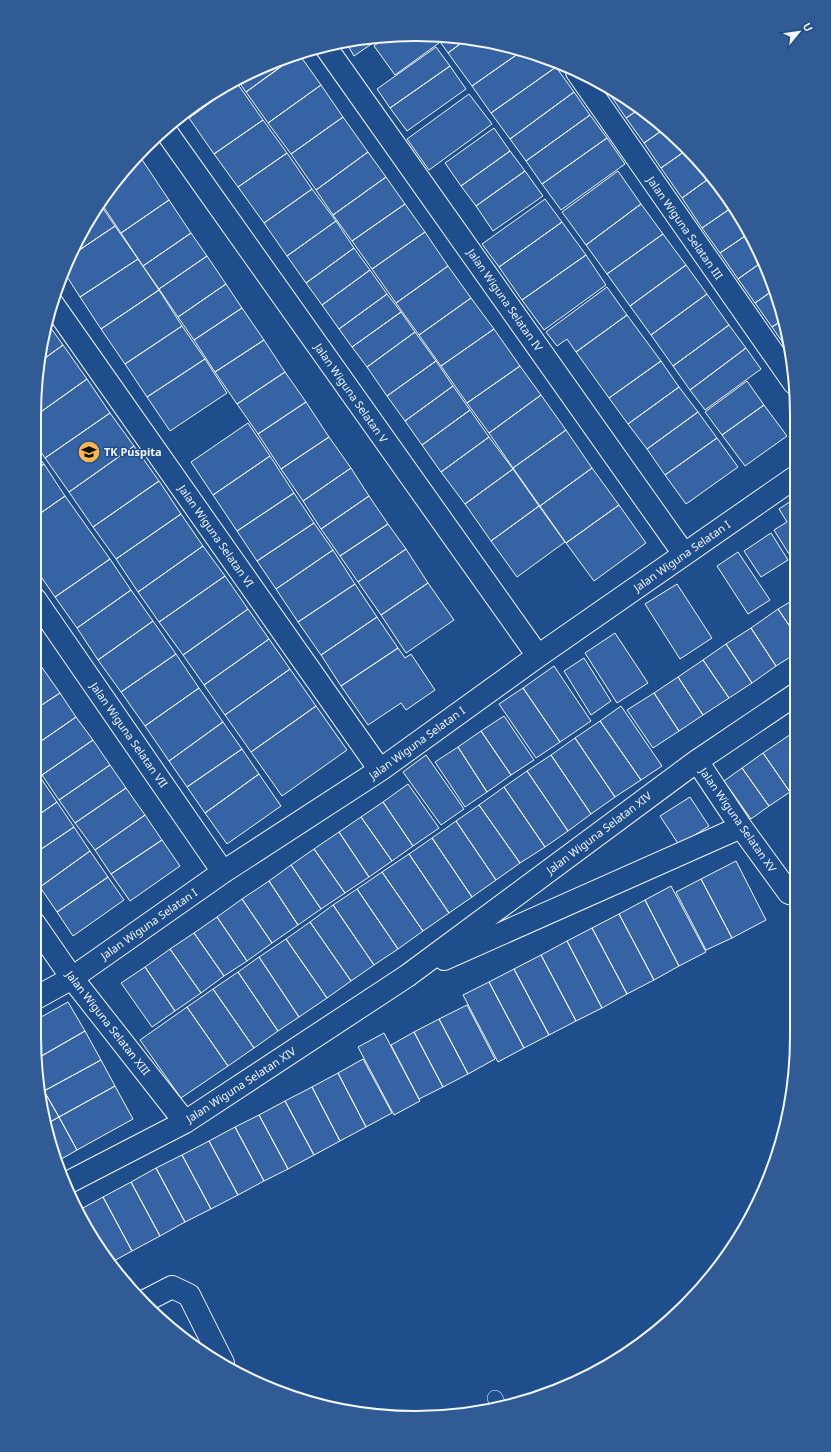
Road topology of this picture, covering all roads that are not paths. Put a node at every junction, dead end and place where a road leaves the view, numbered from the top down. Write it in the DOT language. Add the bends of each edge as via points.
graph roads {
  1 [pos="329,51"];
  2 [pos="583,81"];
  3 [pos="168,135"];
  4 [pos="57,309"];
  5 [pos="788,374"];
  6 [pos="790,481"];
  7 [pos="684,554"];
  8 [pos="41,608"];
  9 [pos="538,656"];
  10 [pos="790,698"];
  11 [pos="697,761"];
  12 [pos="380,770"];
  13 [pos="741,828"];
  14 [pos="223,872"];
  15 [pos="790,892"];
  16 [pos="41,933"];
  17 [pos="407,976"];
  18 [pos="72,978"];
  19 [pos="41,995"];
  20 [pos="185,1122"];
  21 [pos="71,1181"];
  22 [pos="149,1299"];
  23 [pos="219,1356"];
  1 -- 7 [label="street, Jalan Wiguna Selatan IV"];
  2 -- 5 [label="street, Jalan Wiguna Selatan III"];
  3 -- 9 [label="street, Jalan Wiguna Selatan V"];
  4 -- 12 [label="street, Jalan Wiguna Selatan VI"];
  6 -- 7 [label="street, Jalan Wiguna Selatan I"];
  7 -- 9 [label="street, Jalan Wiguna Selatan I"];
  8 -- 14 [label="street, Jalan Wiguna Selatan VII"];
  9 -- 12 [label="street, Jalan Wiguna Selatan I"];
  10 -- 11 [label="street, Jalan Wiguna Selatan XIV"];
  11 -- 13 [label="street, Jalan Wiguna Selatan XV"];
  11 -- 17 [label="street, Jalan Wiguna Selatan XIV"];
  12 -- 14 [label="street, Jalan Wiguna Selatan I"];
  13 -- 15 [label="street, Jalan Wiguna Selatan XV"];
  13 -- 17 [label="street, Jalan Wiguna Selatan XIV"];
  14 -- 18 [label="street, Jalan Wiguna Selatan I"];
  16 -- 18 [label="street, Jalan Wiguna Selatan XIII"];
  17 -- 20 [label="street, Jalan Wiguna Selatan XIV"];
  18 -- 19 [label="street, Jalan Wiguna Selatan I"];
  18 -- 20 [label="street, Jalan Wiguna Selatan XIII"];
  20 -- 21 [label="street, Jalan Wiguna Selatan XIV"];
  22 -- 23 [label="street" via="172,1287 189,1295"];
}
